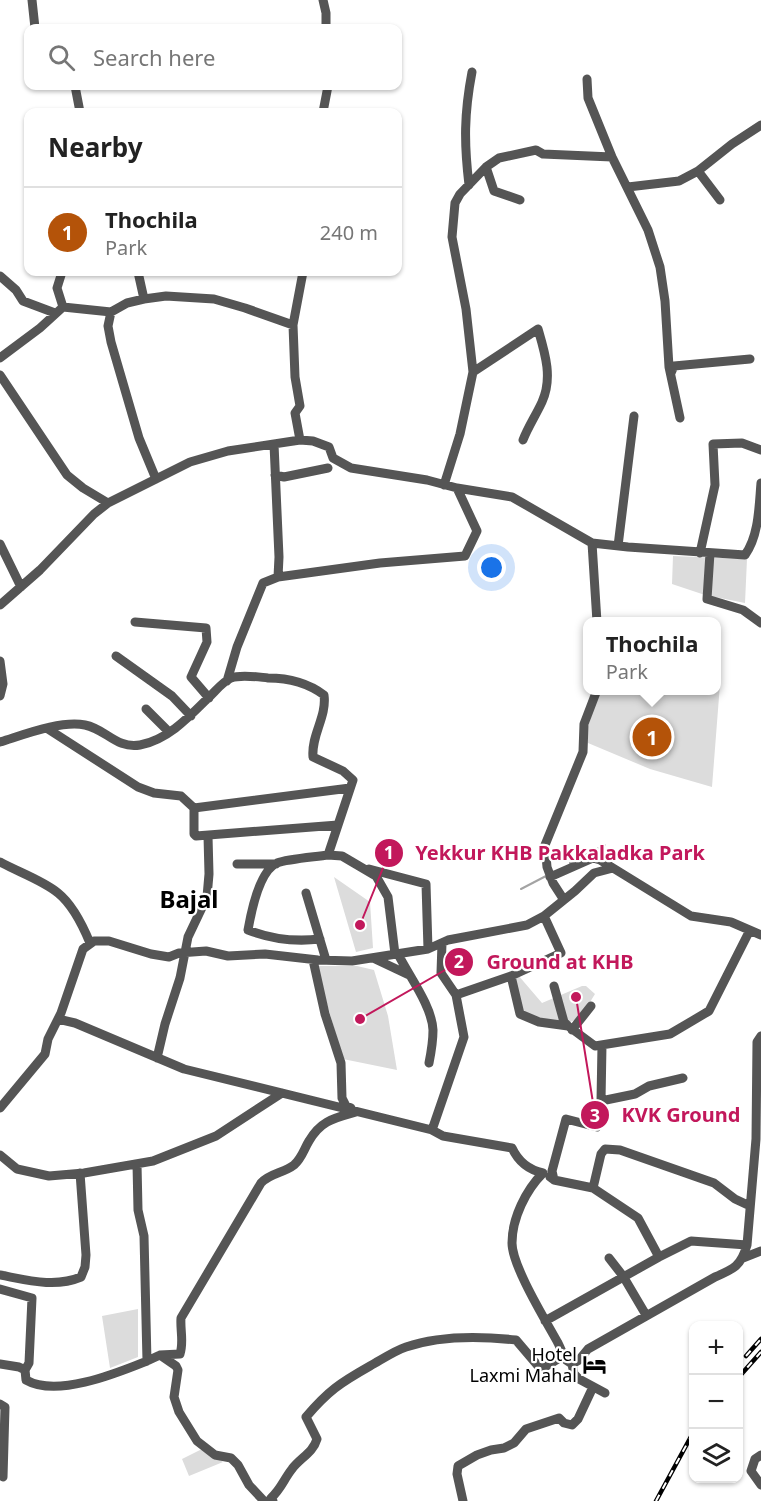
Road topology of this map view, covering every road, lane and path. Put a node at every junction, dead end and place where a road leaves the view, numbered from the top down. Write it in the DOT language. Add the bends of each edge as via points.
graph roads {
  1 [pos="32,0"];
  2 [pos="323,0"];
  3 [pos="35,24"];
  4 [pos="326,24"];
  5 [pos="472,72"];
  6 [pos="587,79"];
  7 [pos="76,90"];
  8 [pos="327,90"];
  9 [pos="79,108"];
  10 [pos="324,108"];
  11 [pos="761,125"];
  12 [pos="612,157"];
  13 [pos="486,167"];
  14 [pos="698,171"];
  15 [pos="469,185"];
  16 [pos="628,187"];
  17 [pos="520,200"];
  18 [pos="720,200"];
  19 [pos="0,276"];
  20 [pos="61,276"];
  21 [pos="138,276"];
  22 [pos="302,276"];
  23 [pos="144,299"];
  24 [pos="111,312"];
  25 [pos="56,316"];
  26 [pos="293,325"];
  27 [pos="0,358"];
  28 [pos="750,359"];
  29 [pos="473,372"];
  30 [pos="671,374"];
  31 [pos="0,375"];
  32 [pos="634,416"];
  33 [pos="680,418"];
  34 [pos="300,440"];
  35 [pos="523,440"];
  36 [pos="274,444"];
  37 [pos="761,450"];
  38 [pos="328,468"];
  39 [pos="275,475"];
  40 [pos="156,479"];
  41 [pos="761,483"];
  42 [pos="444,485"];
  43 [pos="457,488"];
  44 [pos="108,503"];
  45 [pos="592,543"];
  46 [pos="0,544"];
  47 [pos="618,546"];
  48 [pos="700,553"];
  49 [pos="711,554"];
  50 [pos="278,578"];
  51 [pos="21,587"];
  52 [pos="0,605"];
  53 [pos="597,617"];
  54 [pos="135,622"];
  55 [pos="761,623"];
  56 [pos="116,656"];
  57 [pos="0,661"];
  58 [pos="227,681"];
  59 [pos="595,695"];
  60 [pos="0,696"];
  61 [pos="209,698"];
  62 [pos="146,709"];
  63 [pos="191,716"];
  64 [pos="48,729"];
  65 [pos="170,732"];
  66 [pos="0,742"];
  67 [pos="350,788"];
  68 [pos="194,808"];
  69 [pos="338,825"];
  70 [pos="208,836"];
  71 [pos="328,855"];
  72 [pos="0,862"];
  73 [pos="237,864"];
  74 [pos="276,864"];
  75 [pos="360,867"];
  76 [pos="613,868"];
  77 [pos="550,875"];
  78 [pos="306,893"];
  79 [pos="564,900"];
  80 [pos="544,916"];
  81 [pos="750,930"];
  82 [pos="761,935"];
  83 [pos="320,939"];
  84 [pos="90,943"];
  85 [pos="442,943"];
  86 [pos="428,949"];
  87 [pos="183,953"];
  88 [pos="396,954"];
  89 [pos="372,958"];
  90 [pos="313,960"];
  91 [pos="326,960"];
  92 [pos="409,975"];
  93 [pos="512,976"];
  94 [pos="554,986"];
  95 [pos="456,995"];
  96 [pos="591,1006"];
  97 [pos="58,1019"];
  98 [pos="570,1028"];
  99 [pos="761,1036"];
  100 [pos="602,1045"];
  101 [pos="157,1058"];
  102 [pos="429,1063"];
  103 [pos="682,1078"];
  104 [pos="282,1093"];
  105 [pos="601,1101"];
  106 [pos="0,1108"];
  107 [pos="343,1108"];
  108 [pos="359,1111"];
  109 [pos="330,1120"];
  110 [pos="432,1130"];
  111 [pos="759,1132"];
  112 [pos="0,1155"];
  113 [pos="137,1164"];
  114 [pos="80,1173"];
  115 [pos="543,1173"];
  116 [pos="554,1180"];
  117 [pos="593,1188"];
  118 [pos="750,1206"];
  119 [pos="747,1245"];
  120 [pos="761,1251"];
  121 [pos="659,1257"];
  122 [pos="609,1258"];
  123 [pos="743,1258"];
  124 [pos="0,1275"];
  125 [pos="623,1276"];
  126 [pos="0,1289"];
  127 [pos="646,1316"];
  128 [pos="545,1321"];
  129 [pos="160,1355"];
  130 [pos="563,1356"];
  131 [pos="147,1361"];
  132 [pos="0,1364"];
  133 [pos="572,1364"];
  134 [pos="25,1370"];
  135 [pos="592,1387"];
  136 [pos="605,1393"];
  137 [pos="0,1404"];
  138 [pos="761,1455"];
  139 [pos="3,1477"];
  140 [pos="761,1485"];
  141 [pos="264,1501"];
  142 [pos="273,1501"];
  143 [pos="463,1501"];
  1 -- 3 [label="street"];
  2 -- 4 [label="street"];
  5 -- 15 [label="street" via="465,104 464,137"];
  6 -- 12 [label="street" via="588,98"];
  7 -- 9 [label="street"];
  8 -- 10 [label="street"];
  11 -- 14 [label="street"];
  12 -- 13 [label="street" via="543,154 536,150 499,158"];
  12 -- 16 [label="street"];
  13 -- 15 [label="street"];
  13 -- 17 [label="street" via="494,191"];
  14 -- 16 [label="street" via="679,181"];
  14 -- 18 [label="street"];
  15 -- 29 [label="street" via="454,203 452,237"];
  16 -- 30 [label="street" via="660,267"];
  19 -- 25 [label="street" via="23,301"];
  20 -- 25 [label="street"];
  21 -- 23 [label="street"];
  22 -- 26 [label="street"];
  23 -- 24 [label="street"];
  23 -- 26 [label="street" via="214,299"];
  24 -- 25 [label="street"];
  24 -- 40 [label="street" via="111,342 139,438"];
  25 -- 27 [label="street"];
  26 -- 34 [label="street" via="300,406 295,413"];
  28 -- 30 [label="street" via="674,366"];
  29 -- 35 [label="street" via="538,329 548,364 547,382 543,401"];
  29 -- 42 [label="street"];
  30 -- 33 [label="street"];
  31 -- 44 [label="street" via="67,475"];
  32 -- 47 [label="street"];
  34 -- 36 [label="street"];
  34 -- 42 [label="street" via="329,447 333,458 351,468"];
  36 -- 39 [label="street"];
  36 -- 40 [label="street" via="190,462"];
  37 -- 48 [label="street" via="742,444 713,444 715,485"];
  38 -- 39 [label="street" via="284,477"];
  39 -- 50 [label="street"];
  40 -- 44 [label="street"];
  41 -- 49 [label="street" via="750,549 745,555"];
  42 -- 43 [label="street"];
  43 -- 45 [label="street" via="512,497"];
  43 -- 50 [label="street" via="477,531 465,556"];
  44 -- 51 [label="street"];
  45 -- 47 [label="street"];
  45 -- 53 [label="street"];
  46 -- 51 [label="street"];
  47 -- 48 [label="street"];
  48 -- 49 [label="street"];
  49 -- 55 [label="street" via="707,599 743,610"];
  50 -- 58 [label="street" via="263,584"];
  51 -- 52 [label="street"];
  54 -- 61 [label="street" via="206,628 207,642 190,677"];
  56 -- 63 [label="street" via="172,696"];
  57 -- 60 [label="street"];
  58 -- 61 [label="street"];
  58 -- 67 [label="street" via="234,677 277,678 297,681 324,695 326,707 312,748 313,757 344,771 353,780"];
  59 -- 77 [label="street" via="584,724 584,752 545,845"];
  61 -- 63 [label="street"];
  62 -- 65 [label="street"];
  63 -- 65 [label="street"];
  64 -- 65 [label="street" via="74,723 88,725 122,745 139,745"];
  64 -- 66 [label="street"];
  64 -- 68 [label="street" via="138,787 181,796"];
  67 -- 68 [label="street"];
  67 -- 69 [label="street"];
  68 -- 70 [label="street" via="194,835"];
  69 -- 70 [label="street"];
  69 -- 71 [label="street"];
  70 -- 87 [label="street" via="207,897"];
  71 -- 74 [label="street"];
  71 -- 75 [label="street" via="342,856"];
  72 -- 84 [label="street" via="56,891 66,900"];
  73 -- 74 [label="street"];
  74 -- 83 [label="street" via="267,872 253,902 248,930 267,937"];
  75 -- 86 [label="street" via="426,884"];
  75 -- 88 [label="street" via="376,876 388,897"];
  76 -- 77 [label="street" via="593,858"];
  76 -- 79 [label="street" via="594,873"];
  76 -- 81 [label="street" via="691,916 731,922"];
  77 -- 79 [label="street"];
  78 -- 83 [label="street"];
  79 -- 80 [label="street"];
  80 -- 85 [label="street" via="527,925"];
  80 -- 93 [label="street" via="561,953"];
  81 -- 82 [label="street"];
  81 -- 100 [label="street" via="709,1011 670,1034"];
  83 -- 91 [label="street"];
  84 -- 87 [label="street" via="109,941 169,957"];
  84 -- 97 [label="street" via="83,948"];
  85 -- 86 [label="street"];
  85 -- 95 [label="street" via="441,973"];
  86 -- 88 [label="street"];
  87 -- 90 [label="street" via="265,954"];
  87 -- 101 [label="street" via="180,978"];
  88 -- 89 [label="street"];
  88 -- 92 [label="street"];
  89 -- 91 [label="street"];
  89 -- 92 [label="street"];
  90 -- 91 [label="street"];
  90 -- 108 [label="street" via="341,1063 342,1098 346,1106"];
  92 -- 102 [label="street" via="431,1017"];
  93 -- 95 [label="street"];
  93 -- 98 [label="street" via="519,1014"];
  94 -- 98 [label="street" via="564,1022"];
  95 -- 110 [label="street" via="464,1037"];
  96 -- 98 [label="street"];
  97 -- 101 [label="street"];
  97 -- 106 [label="street" via="45,1054"];
  98 -- 100 [label="street" via="595,1046"];
  99 -- 111 [label="street" via="757,1042"];
  100 -- 105 [label="street"];
  101 -- 104 [label="street" via="184,1069"];
  103 -- 105 [label="street"];
  104 -- 107 [label="street"];
  104 -- 113 [label="street" via="216,1136"];
  105 -- 116 [label="street" via="597,1127 566,1119 552,1171"];
  107 -- 108 [label="street"];
  107 -- 109 [label="street"];
  108 -- 109 [label="street"];
  108 -- 110 [label="street"];
  109 -- 129 [label="street" via="319,1126 295,1164 261,1183 181,1318 180,1354"];
  110 -- 115 [label="street" via="443,1136 512,1148 532,1170"];
  111 -- 118 [label="street"];
  112 -- 114 [label="street" via="17,1169 32,1173"];
  113 -- 114 [label="street"];
  113 -- 131 [label="street" via="138,1210 144,1236"];
  114 -- 124 [label="street" via="86,1255 81,1277 46,1284"];
  115 -- 116 [label="street"];
  115 -- 128 [label="street" via="517,1215 512,1245"];
  116 -- 117 [label="street"];
  117 -- 118 [label="street" via="601,1154 605,1149 620,1150 714,1183"];
  117 -- 121 [label="street" via="638,1218"];
  118 -- 119 [label="street"];
  119 -- 121 [label="street" via="691,1241"];
  119 -- 123 [label="street"];
  120 -- 123 [label="street"];
  121 -- 125 [label="street"];
  122 -- 125 [label="street"];
  123 -- 127 [label="street" via="735,1268"];
  125 -- 127 [label="street"];
  125 -- 128 [label="street"];
  126 -- 134 [label="street" via="32,1298"];
  127 -- 133 [label="street" via="588,1349"];
  128 -- 130 [label="street"];
  129 -- 131 [label="street"];
  129 -- 141 [label="street" via="178,1370 174,1397 197,1441 215,1455 231,1458"];
  130 -- 133 [label="street"];
  130 -- 142 [label="street" via="539,1367 516,1340 490,1337 445,1338 405,1347 338,1384 321,1398 306,1417 317,1439 314,1448 292,1468"];
  131 -- 134 [label="street" via="101,1379 63,1385 30,1382"];
  132 -- 134 [label="street"];
  133 -- 135 [label="street" via="574,1374"];
  135 -- 136 [label="street"];
  135 -- 143 [label="street" via="572,1425 559,1418 542,1422 526,1429 514,1443 458,1466"];
  137 -- 139 [label="street" via="5,1407"];
  138 -- 140 [label="street" via="751,1471"];
}
